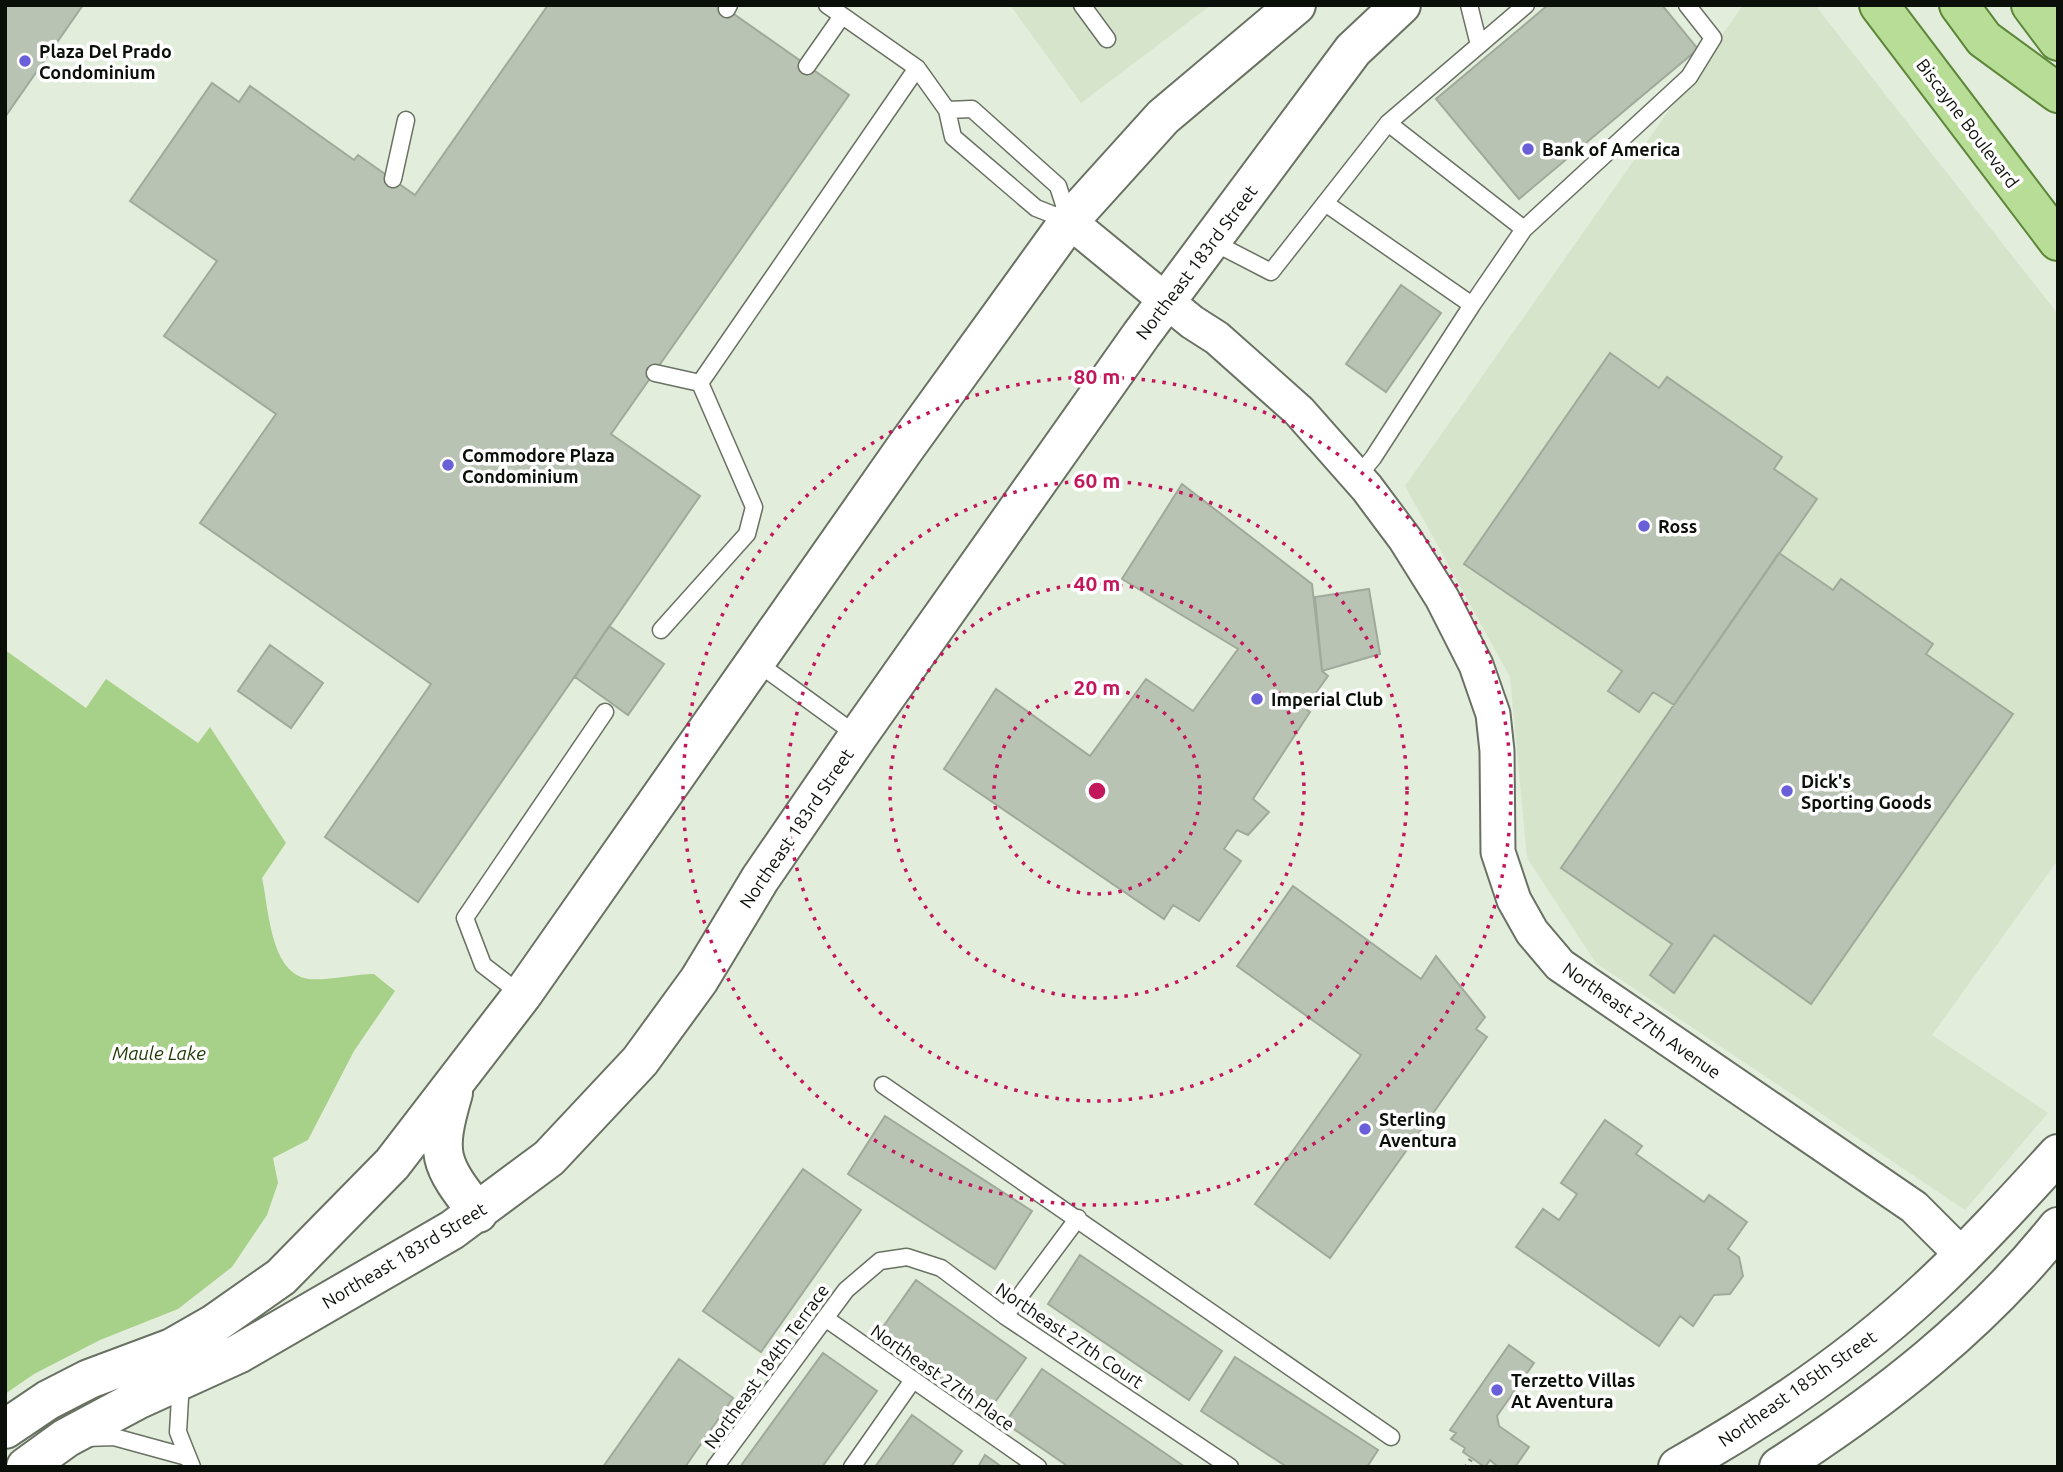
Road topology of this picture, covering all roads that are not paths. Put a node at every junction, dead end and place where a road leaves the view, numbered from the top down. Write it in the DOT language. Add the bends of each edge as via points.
graph roads {
  1 [pos="827,5"];
  2 [pos="1082,5"];
  3 [pos="1296,5"];
  4 [pos="1469,5"];
  5 [pos="1526,5"];
  6 [pos="1687,5"];
  7 [pos="1879,5"];
  8 [pos="1959,5"];
  9 [pos="2031,5"];
  10 [pos="1392,11"];
  11 [pos="842,16"];
  12 [pos="1107,39"];
  13 [pos="2058,41"];
  14 [pos="1479,45"];
  15 [pos="807,66"];
  16 [pos="917,68"];
  17 [pos="2058,93"];
  18 [pos="947,110"];
  19 [pos="406,120"];
  20 [pos="1388,123"];
  21 [pos="393,179"];
  22 [pos="1325,203"];
  23 [pos="1069,221"];
  24 [pos="1524,229"];
  25 [pos="2058,240"];
  26 [pos="1211,241"];
  27 [pos="1167,301"];
  28 [pos="1472,305"];
  29 [pos="655,373"];
  30 [pos="700,383"];
  31 [pos="1357,477"];
  32 [pos="661,630"];
  33 [pos="756,662"];
  34 [pos="606,712"];
  35 [pos="858,736"];
  36 [pos="522,995"];
  37 [pos="457,1081"];
  38 [pos="883,1085"];
  39 [pos="2058,1154"];
  40 [pos="478,1213"];
  41 [pos="1078,1218"];
  42 [pos="2058,1227"];
  43 [pos="1963,1256"];
  44 [pos="880,1261"];
  45 [pos="1005,1316"];
  46 [pos="825,1318"];
  47 [pos="177,1364"];
  48 [pos="913,1380"];
  49 [pos="5,1429"];
  50 [pos="1391,1437"];
  51 [pos="66,1438"];
  52 [pos="189,1462"];
  53 [pos="1689,1462"];
  54 [pos="26,1467"];
  55 [pos="715,1467"];
  56 [pos="852,1467"];
  57 [pos="1038,1467"];
  58 [pos="1230,1467"];
  59 [pos="1779,1467"];
  1 -- 11 [label="lane"];
  2 -- 12 [label="lane"];
  3 -- 23 [label="street, Northeast 183rd Street" via="1163,117"];
  4 -- 14 [label="lane"];
  5 -- 14 [label="lane"];
  6 -- 24 [label="lane" via="1713,38 1689,77"];
  7 -- 25 [label="main road, Biscayne Boulevard"];
  8 -- 17 [label="main road" via="1984,39"];
  9 -- 13 [label="main road"];
  10 -- 26 [label="street, Northeast 183rd Street" via="1353,50"];
  11 -- 15 [label="lane"];
  11 -- 16 [label="lane"];
  14 -- 20 [label="lane"];
  16 -- 18 [label="lane"];
  16 -- 30 [label="lane"];
  18 -- 23 [label="lane" via="953,137 1036,208"];
  18 -- 23 [label="lane" via="972,109 1058,186"];
  19 -- 21 [label="lane"];
  20 -- 22 [label="lane"];
  20 -- 24 [label="lane"];
  22 -- 26 [label="lane" via="1271,272"];
  22 -- 28 [label="lane"];
  23 -- 27 [label="street, Northeast 27th Avenue"];
  23 -- 33 [label="street, Northeast 183rd Street"];
  24 -- 28 [label="lane"];
  26 -- 27 [label="street, Northeast 183rd Street"];
  27 -- 31 [label="street, Northeast 27th Avenue" via="1217,338 1299,411"];
  27 -- 35 [label="street, Northeast 183rd Street"];
  28 -- 31 [label="lane"];
  29 -- 30 [label="lane"];
  30 -- 32 [label="lane" via="754,507 747,534"];
  31 -- 43 [label="street, Northeast 27th Avenue" via="1405,539 1476,665 1494,726 1498,852 1514,900 1532,932 1560,965 1914,1207"];
  33 -- 35 [label="lane"];
  33 -- 36 [label="street, Northeast 183rd Street"];
  34 -- 36 [label="lane" via="465,918 483,965"];
  35 -- 40 [label="street, Northeast 183rd Street" via="760,879 699,980 640,1061 549,1158"];
  36 -- 37 [label="street, Northeast 183rd Street"];
  37 -- 40 [label="street" via="442,1134 443,1161"];
  37 -- 47 [label="street, Northeast 183rd Street" via="392,1164 281,1278 214,1324"];
  38 -- 41 [label="lane"];
  39 -- 43 [label="street, Northeast 185th Street"];
  40 -- 47 [label="street, Northeast 183rd Street" via="238,1354"];
  41 -- 45 [label="lane"];
  41 -- 50 [label="lane"];
  42 -- 59 [label="street" via="2024,1269 1962,1329 1887,1392"];
  43 -- 53 [label="street, Northeast 185th Street" via="1848,1357"];
  44 -- 45 [label="lane, Northeast 27th Court" via="907,1257 941,1268"];
  44 -- 46 [label="lane, Northeast 184th Terrace" via="846,1290"];
  45 -- 58 [label="lane, Northeast 27th Court"];
  46 -- 48 [label="lane, Northeast 27th Place"];
  46 -- 55 [label="lane, Northeast 184th Terrace"];
  47 -- 49 [label="street, Northeast 183rd Street" via="89,1380"];
  47 -- 51 [label="street, Northeast 183rd Street"];
  47 -- 52 [label="lane" via="178,1432"];
  48 -- 56 [label="lane"];
  48 -- 57 [label="lane, Northeast 27th Place"];
  51 -- 52 [label="lane" via="114,1437"];
  51 -- 54 [label="street, Northeast 183rd Street"];
}
